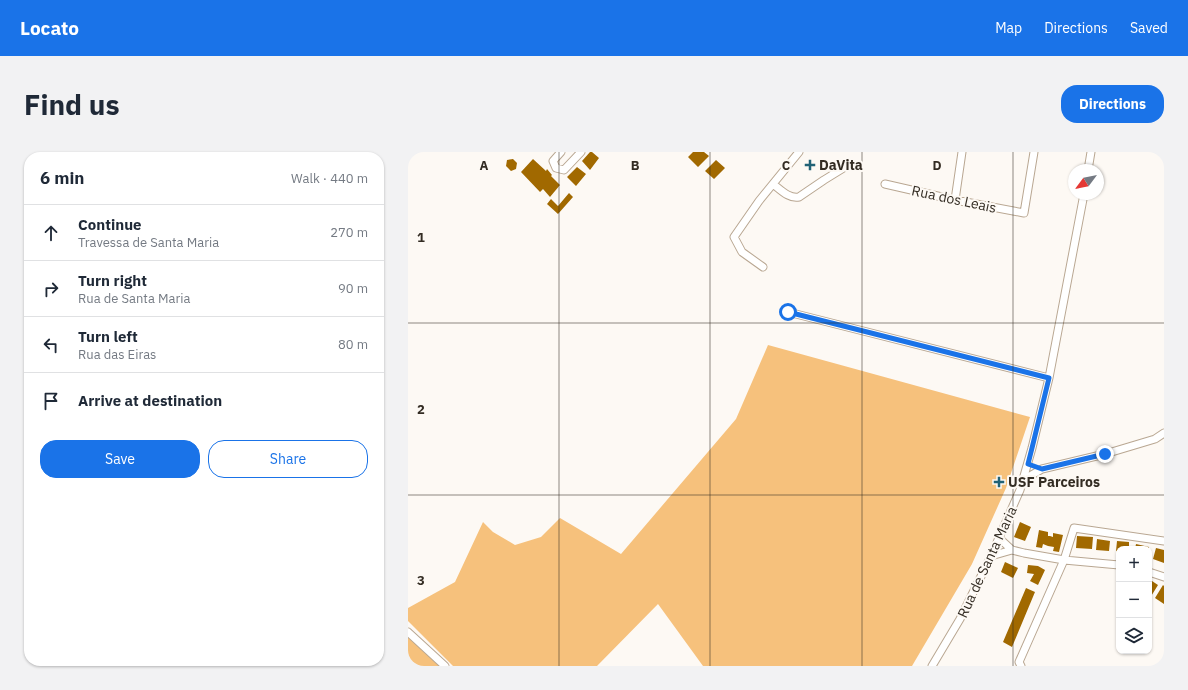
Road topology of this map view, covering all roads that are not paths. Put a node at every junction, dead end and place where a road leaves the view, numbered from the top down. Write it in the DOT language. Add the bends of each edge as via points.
graph roads {
  1 [pos="561,152"];
  2 [pos="581,152"];
  3 [pos="799,152"];
  4 [pos="962,152"];
  5 [pos="1034,152"];
  6 [pos="1091,152"];
  7 [pos="850,164"];
  8 [pos="1089,164"];
  9 [pos="773,184"];
  10 [pos="885,184"];
  11 [pos="955,200"];
  12 [pos="1083,200"];
  13 [pos="763,267"];
  14 [pos="788,312"];
  15 [pos="1049,378"];
  16 [pos="1164,433"];
  17 [pos="1028,464"];
  18 [pos="1042,469"];
  19 [pos="1023,480"];
  20 [pos="999,538"];
  21 [pos="1164,542"];
  22 [pos="1012,550"];
  23 [pos="991,556"];
  24 [pos="1064,560"];
  25 [pos="1116,565"];
  26 [pos="1152,573"];
  27 [pos="1164,577"];
  28 [pos="408,632"];
  29 [pos="445,666"];
  30 [pos="932,666"];
  31 [pos="1021,666"];
  1 -- 2 [label="street" via="553,161 556,168 564,170"];
  3 -- 9 [label="street"];
  4 -- 11 [label="street"];
  5 -- 11 [label="street, Rua dos Leais" via="1024,213"];
  6 -- 8 [label="street"];
  7 -- 9 [label="street" via="799,197 791,197"];
  9 -- 13 [label="street" via="734,237 742,252"];
  10 -- 11 [label="street, Rua dos Leais"];
  12 -- 15 [label="street, Rua de Santa Maria"];
  14 -- 15 [label="street"];
  15 -- 17 [label="street, Rua de Santa Maria"];
  16 -- 18 [label="street" via="1155,439 1105,454"];
  17 -- 18 [label="street"];
  17 -- 19 [label="street, Rua de Santa Maria"];
  18 -- 19 [label="street"];
  19 -- 20 [label="street, Rua de Santa Maria"];
  20 -- 22 [label="street"];
  20 -- 23 [label="street, Rua de Santa Maria"];
  21 -- 24 [label="street" via="1074,528"];
  22 -- 23 [label="street"];
  22 -- 24 [label="street"];
  23 -- 30 [label="street, Rua de Santa Maria" via="960,619"];
  24 -- 25 [label="street"];
  24 -- 31 [label="street" via="1019,662"];
  26 -- 27 [label="street"];
  28 -- 29 [label="street"];
}
